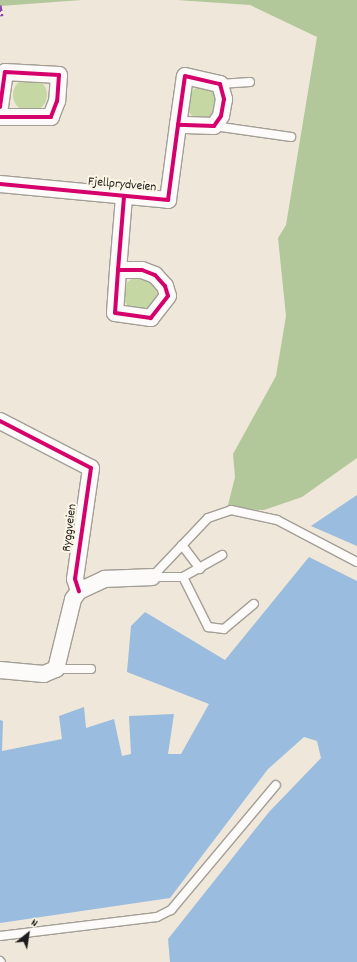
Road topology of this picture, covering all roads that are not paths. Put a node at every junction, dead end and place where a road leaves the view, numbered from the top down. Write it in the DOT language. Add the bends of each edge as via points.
graph roads {
  1 [pos="250,82"];
  2 [pos="220,84"];
  3 [pos="0,107"];
  4 [pos="0,117"];
  5 [pos="178,125"];
  6 [pos="214,126"];
  7 [pos="291,137"];
  8 [pos="0,184"];
  9 [pos="124,196"];
  10 [pos="118,270"];
  11 [pos="0,421"];
  12 [pos="182,545"];
  13 [pos="222,555"];
  14 [pos="357,562"];
  15 [pos="200,569"];
  16 [pos="152,577"];
  17 [pos="183,577"];
  18 [pos="79,590"];
  19 [pos="254,604"];
  20 [pos="56,669"];
  21 [pos="91,669"];
  22 [pos="0,670"];
  23 [pos="276,785"];
  24 [pos="0,936"];
  1 -- 2 [label="lane, Fjellprydveien"];
  2 -- 5 [label="street, Fjellprydveien" via="185,76"];
  2 -- 6 [label="street" via="224,99 221,116"];
  3 -- 4 [label="street" via="5,72 59,75 57,101 51,117"];
  5 -- 6 [label="street"];
  5 -- 9 [label="street, Fjellprydveien" via="168,200"];
  6 -- 7 [label="lane"];
  8 -- 9 [label="street, Fjellprydveien"];
  9 -- 10 [label="street"];
  11 -- 18 [label="street, Ryggveien" via="91,468 75,579"];
  12 -- 14 [label="lane" via="208,518 231,510 277,520"];
  12 -- 15 [label="lane"];
  12 -- 16 [label="lane"];
  13 -- 15 [label="lane"];
  15 -- 17 [label="lane"];
  16 -- 17 [label="lane"];
  16 -- 18 [label="street" via="105,579"];
  17 -- 19 [label="lane" via="208,628 224,629"];
  18 -- 20 [label="street" via="72,599"];
  20 -- 21 [label="lane"];
  20 -- 22 [label="street" via="44,674"];
  23 -- 24 [label="lane" via="171,910 157,917"];
}
